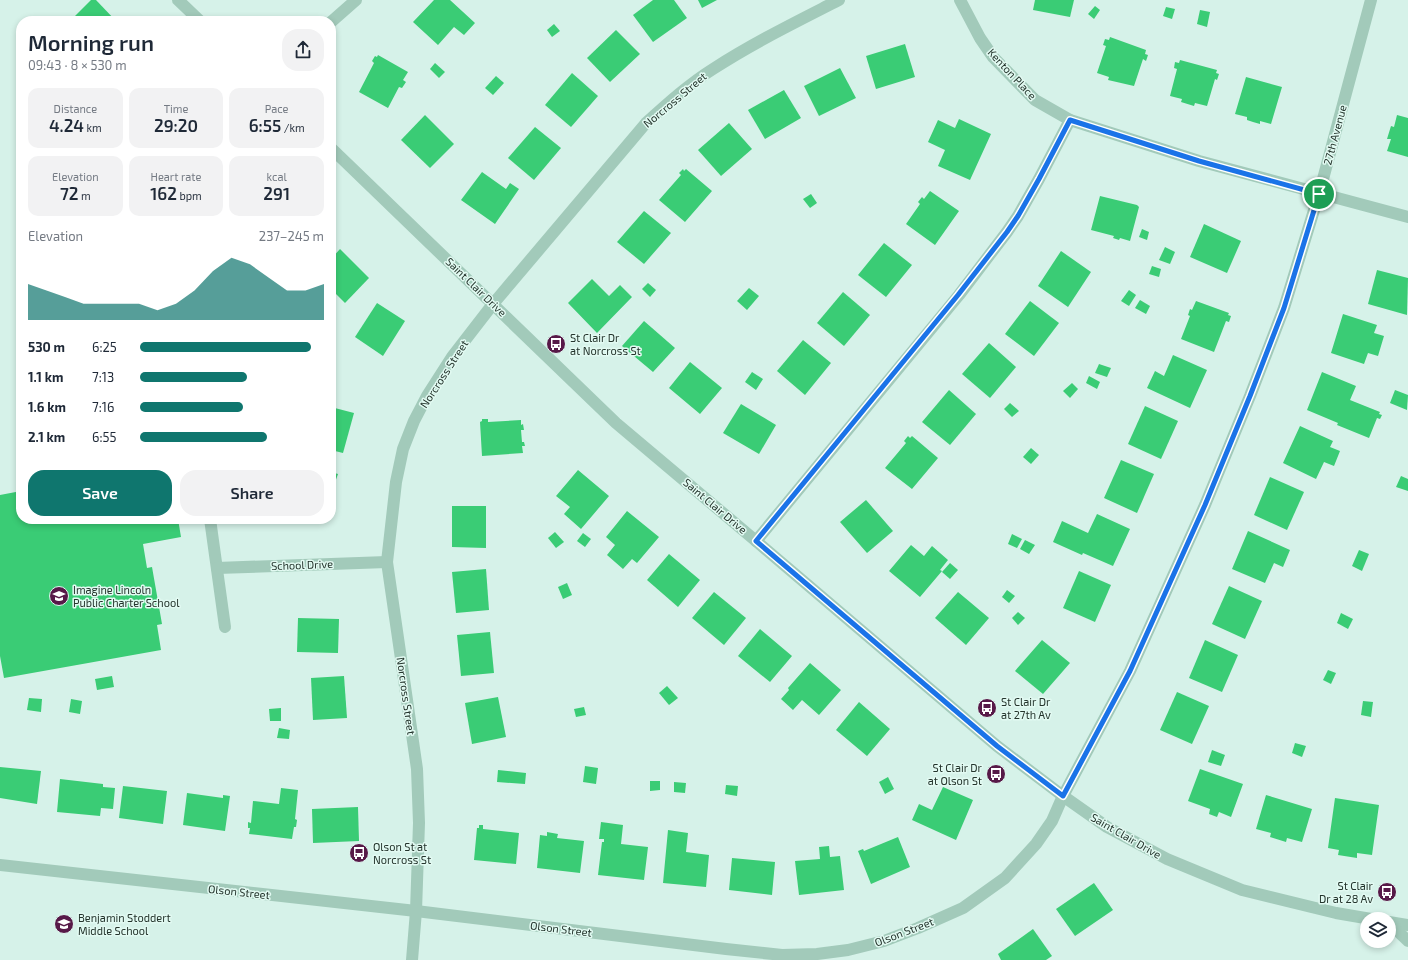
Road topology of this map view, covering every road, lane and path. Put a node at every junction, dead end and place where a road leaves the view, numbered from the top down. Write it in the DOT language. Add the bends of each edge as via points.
graph roads {
  1 [pos="178,0"];
  2 [pos="356,0"];
  3 [pos="839,0"];
  4 [pos="960,0"];
  5 [pos="1371,0"];
  6 [pos="195,16"];
  7 [pos="336,18"];
  8 [pos="1070,120"];
  9 [pos="336,153"];
  10 [pos="1319,194"];
  11 [pos="1408,217"];
  12 [pos="493,304"];
  13 [pos="211,524"];
  14 [pos="756,541"];
  15 [pos="387,562"];
  16 [pos="217,568"];
  17 [pos="225,627"];
  18 [pos="1063,796"];
  19 [pos="0,866"];
  20 [pos="416,912"];
  21 [pos="1360,917"];
  22 [pos="1396,923"];
  23 [pos="1408,925"];
  24 [pos="1396,929"];
  25 [pos="1408,941"];
  26 [pos="817,957"];
  27 [pos="412,960"];
  1 -- 6 [label="street"];
  2 -- 7 [label="street"];
  3 -- 12 [label="street, Norcross Street" via="763,38 712,70 669,102 622,150"];
  4 -- 8 [label="street, Kenton Place" via="993,57 1035,100"];
  5 -- 10 [label="street, 27th Avenue"];
  8 -- 10 [label="street, Kenton Place" via="1199,161"];
  8 -- 14 [label="street" via="1007,232"];
  9 -- 12 [label="street, Saint Clair Drive"];
  10 -- 11 [label="street, Kenton Place"];
  10 -- 18 [label="street, 27th Avenue" via="1284,308 1205,505 1130,671"];
  12 -- 14 [label="street, Saint Clair Drive" via="616,423"];
  12 -- 15 [label="street, Norcross Street" via="452,357 414,421 403,449 396,482"];
  13 -- 16 [label="street"];
  14 -- 18 [label="street, Saint Clair Drive" via="997,746"];
  15 -- 16 [label="street, School Drive"];
  15 -- 20 [label="street, Norcross Street" via="417,769 419,823"];
  16 -- 17 [label="street"];
  18 -- 21 [label="street, Saint Clair Drive" via="1107,827 1166,859 1235,887"];
  18 -- 26 [label="street, Olson Street" via="1052,821 1036,844 1005,878 963,908 884,941"];
  19 -- 20 [label="street, Olson Street"];
  20 -- 26 [label="street, Olson Street" via="726,949"];
  20 -- 27 [label="street, Norcross Street"];
  22 -- 23 [label="street"];
  24 -- 25 [label="street"];
}
